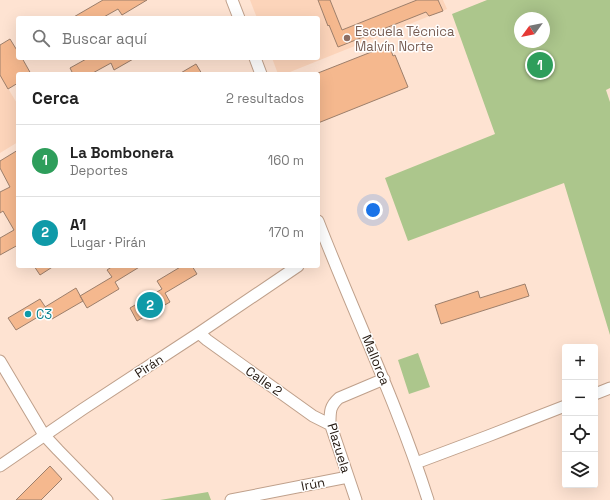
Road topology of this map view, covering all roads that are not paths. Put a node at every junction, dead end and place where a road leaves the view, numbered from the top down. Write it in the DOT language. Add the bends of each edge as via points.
graph roads {
  1 [pos="232,0"];
  2 [pos="238,16"];
  3 [pos="256,60"];
  4 [pos="260,72"];
  5 [pos="320,232"];
  6 [pos="323,249"];
  7 [pos="295,268"];
  8 [pos="199,333"];
  9 [pos="0,361"];
  10 [pos="384,379"];
  11 [pos="610,388"];
  12 [pos="598,393"];
  13 [pos="562,407"];
  14 [pos="331,426"];
  15 [pos="44,435"];
  16 [pos="416,463"];
  17 [pos="0,466"];
  18 [pos="348,477"];
  19 [pos="107,500"];
  20 [pos="231,500"];
  21 [pos="356,500"];
  22 [pos="428,500"];
  1 -- 2 [label="street"];
  3 -- 4 [label="street"];
  5 -- 6 [label="street, Mallorca"];
  6 -- 10 [label="street, Mallorca"];
  7 -- 8 [label="street, Pirán"];
  8 -- 14 [label="street, Calle 2"];
  8 -- 15 [label="street, Pirán"];
  9 -- 15 [label="street"];
  10 -- 14 [label="street, Plazuela" via="338,398 331,407"];
  10 -- 16 [label="street, Mallorca"];
  11 -- 12 [label="street"];
  13 -- 16 [label="street"];
  14 -- 18 [label="street, Plazuela"];
  15 -- 17 [label="street, Pirán"];
  15 -- 19 [label="street"];
  16 -- 22 [label="street, Mallorca"];
  18 -- 20 [label="street, Irún"];
  18 -- 21 [label="street, Plazuela"];
}
